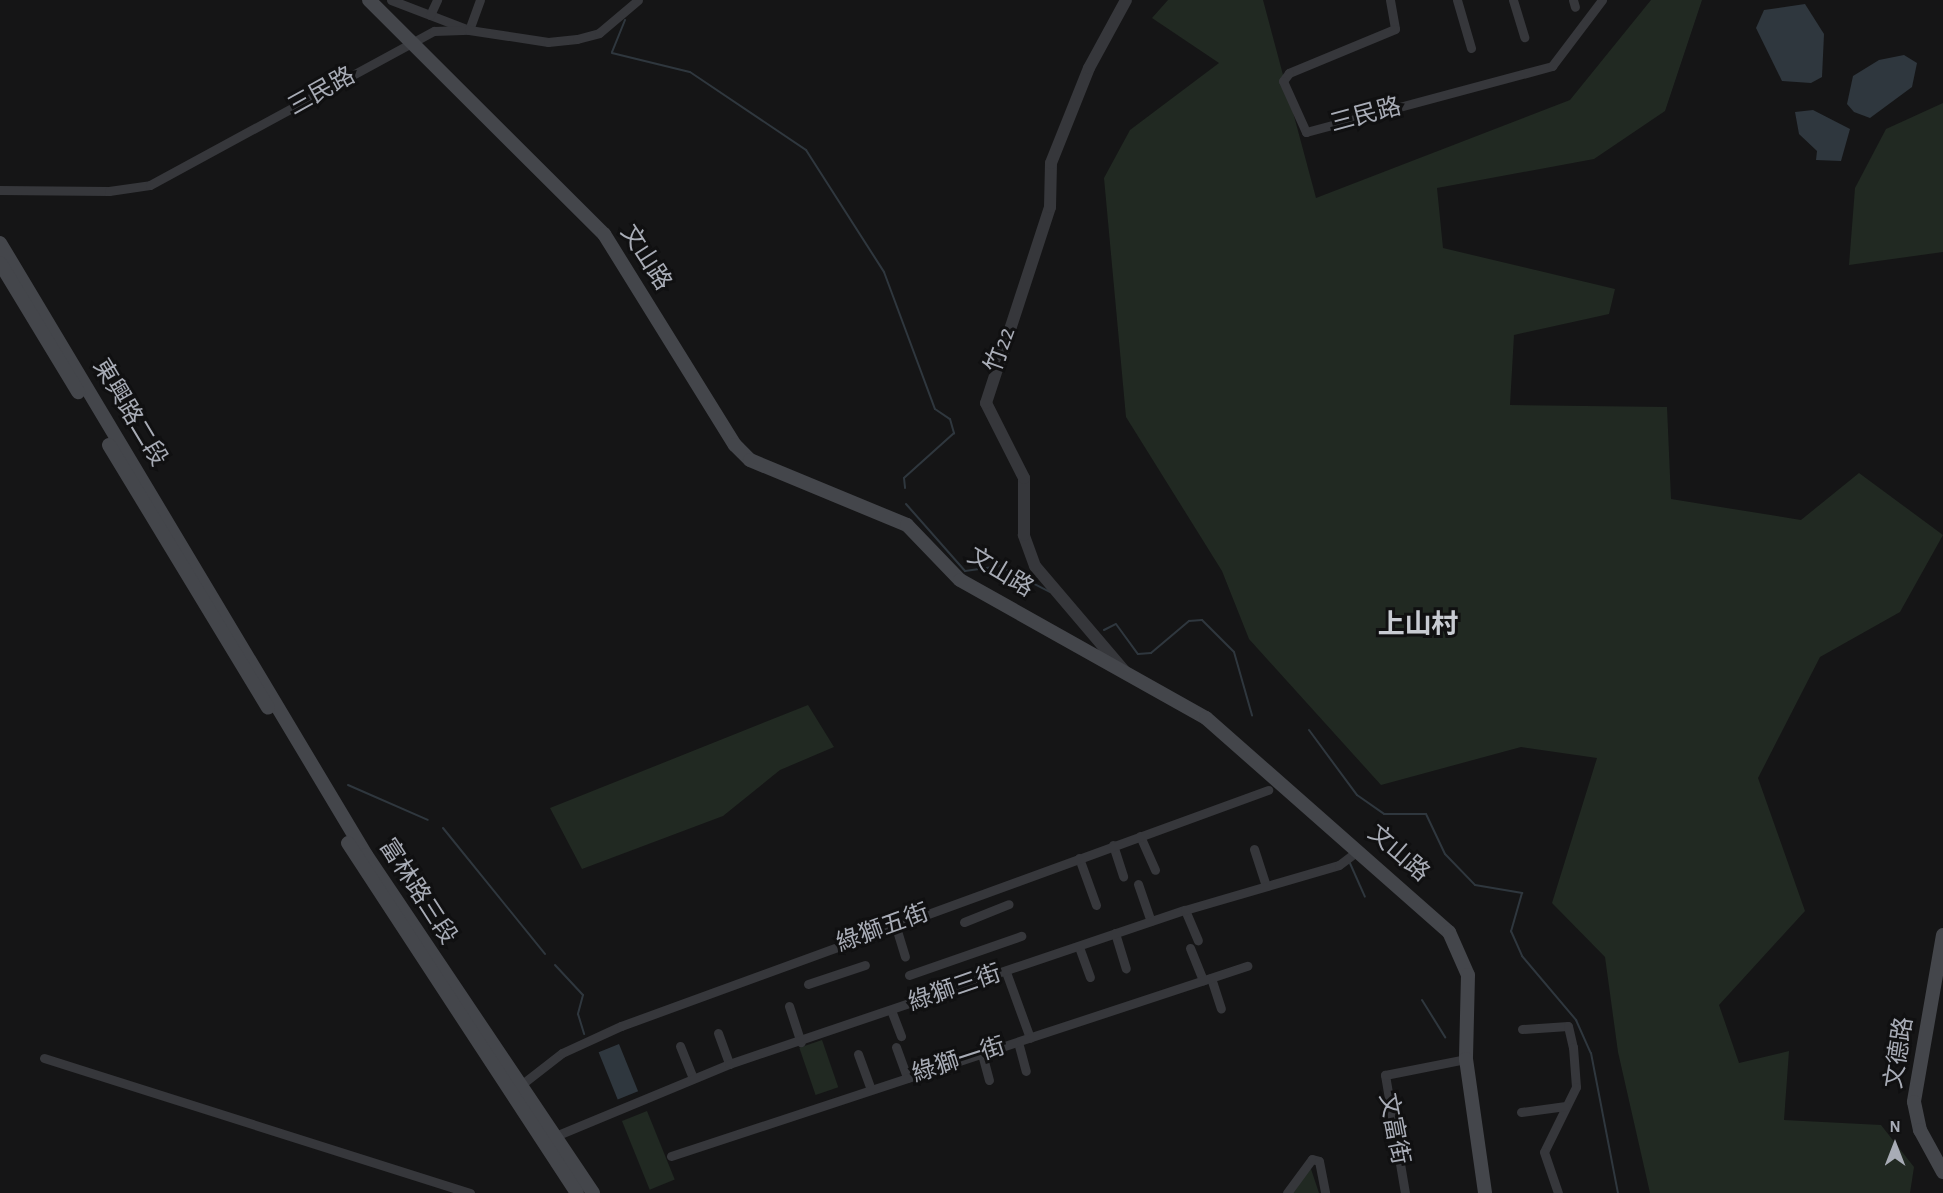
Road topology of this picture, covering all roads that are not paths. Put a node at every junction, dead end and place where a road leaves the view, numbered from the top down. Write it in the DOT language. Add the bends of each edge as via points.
graph roads {
  1 [pos="369,0"];
  2 [pos="392,0"];
  3 [pos="437,0"];
  4 [pos="480,0"];
  5 [pos="638,0"];
  6 [pos="1126,0"];
  7 [pos="1389,0"];
  8 [pos="1457,0"];
  9 [pos="1513,0"];
  10 [pos="1602,0"];
  11 [pos="430,15"];
  12 [pos="469,30"];
  13 [pos="1524,37"];
  14 [pos="412,42"];
  15 [pos="1471,48"];
  16 [pos="0,190"];
  17 [pos="0,243"];
  18 [pos="0,263"];
  19 [pos="215,609"];
  20 [pos="1128,676"];
  21 [pos="1268,790"];
  22 [pos="1140,836"];
  23 [pos="1113,845"];
  24 [pos="1254,849"];
  25 [pos="1359,850"];
  26 [pos="1079,858"];
  27 [pos="1155,870"];
  28 [pos="1123,876"];
  29 [pos="1138,884"];
  30 [pos="1266,886"];
  31 [pos="1009,904"];
  32 [pos="1096,905"];
  33 [pos="1185,910"];
  34 [pos="1151,921"];
  35 [pos="964,922"];
  36 [pos="896,924"];
  37 [pos="1115,933"];
  38 [pos="1943,935"];
  39 [pos="1021,936"];
  40 [pos="1198,940"];
  41 [pos="1079,946"];
  42 [pos="1190,948"];
  43 [pos="905,956"];
  44 [pos="865,965"];
  45 [pos="1247,966"];
  46 [pos="1126,968"];
  47 [pos="1006,972"];
  48 [pos="909,975"];
  49 [pos="1090,977"];
  50 [pos="1207,979"];
  51 [pos="808,984"];
  52 [pos="789,1005"];
  53 [pos="1221,1008"];
  54 [pos="891,1010"];
  55 [pos="1522,1029"];
  56 [pos="718,1033"];
  57 [pos="901,1036"];
  58 [pos="1030,1038"];
  59 [pos="801,1042"];
  60 [pos="1018,1042"];
  61 [pos="680,1046"];
  62 [pos="896,1047"];
  63 [pos="858,1054"];
  64 [pos="982,1054"];
  65 [pos="44,1058"];
  66 [pos="1466,1059"];
  67 [pos="729,1064"];
  68 [pos="1026,1071"];
  69 [pos="693,1078"];
  70 [pos="907,1078"];
  71 [pos="989,1080"];
  72 [pos="871,1089"];
  73 [pos="514,1090"];
  74 [pos="1566,1106"];
  75 [pos="1521,1112"];
  76 [pos="553,1137"];
  77 [pos="671,1156"];
  78 [pos="1943,1172"];
  79 [pos="470,1193"];
  80 [pos="577,1193"];
  81 [pos="593,1193"];
  82 [pos="1287,1193"];
  83 [pos="1325,1193"];
  84 [pos="1405,1193"];
  85 [pos="1485,1193"];
  86 [pos="1558,1193"];
  1 -- 14 [label="main road, 文山路"];
  2 -- 11 [label="street"];
  3 -- 11 [label="street"];
  4 -- 12 [label="street"];
  5 -- 12 [label="street, 三民路" via="599,33 577,39 510,39"];
  6 -- 20 [label="street, 竹22 / 竹22" via="1098,49 1051,163 1050,207 986,403 1024,478 1024,535 1035,566"];
  7 -- 10 [label="street, 三民路" via="1395,29 1289,72 1283,81 1306,132 1552,66"];
  8 -- 15 [label="street"];
  9 -- 13 [label="street"];
  11 -- 12 [label="street"];
  12 -- 14 [label="street, 三民路" via="434,31"];
  14 -- 16 [label="street, 三民路" via="150,185 109,191"];
  14 -- 20 [label="main road, 文山路" via="604,234 735,445 750,460 907,525 960,580"];
  17 -- 19 [label="main road, 東興路二段"];
  18 -- 19 [label="main road, 東興路二段"];
  19 -- 73 [label="main road, 富林路三段" via="358,860"];
  20 -- 25 [label="main road, 文山路" via="1231,736"];
  21 -- 22 [label="street, 綠獅五街"];
  22 -- 23 [label="street, 綠獅五街"];
  22 -- 27 [label="street"];
  23 -- 26 [label="street, 綠獅五街"];
  23 -- 28 [label="street"];
  24 -- 30 [label="street"];
  25 -- 30 [label="street, 綠獅三街" via="1339,865"];
  25 -- 66 [label="main road, 文山路" via="1456,941 1468,975"];
  26 -- 32 [label="street"];
  26 -- 36 [label="street, 綠獅五街"];
  29 -- 34 [label="street"];
  30 -- 33 [label="street, 綠獅三街"];
  31 -- 35 [label="street"];
  33 -- 34 [label="street, 綠獅三街"];
  33 -- 40 [label="street"];
  34 -- 37 [label="street, 綠獅三街"];
  36 -- 43 [label="street"];
  36 -- 73 [label="street, 綠獅五街" via="621,1026 562,1053"];
  37 -- 41 [label="street, 綠獅三街"];
  37 -- 46 [label="street"];
  38 -- 78 [label="main road, 文德路" via="1914,1102 1920,1130"];
  39 -- 48 [label="street"];
  41 -- 47 [label="street, 綠獅三街"];
  41 -- 49 [label="street"];
  42 -- 50 [label="street"];
  44 -- 51 [label="street"];
  45 -- 50 [label="street, 綠獅一街"];
  47 -- 54 [label="street, 綠獅三街"];
  47 -- 58 [label="street"];
  50 -- 53 [label="street"];
  50 -- 58 [label="street, 綠獅一街"];
  52 -- 59 [label="street"];
  54 -- 57 [label="street"];
  54 -- 59 [label="street, 綠獅三街"];
  55 -- 74 [label="street" via="1568,1026 1576,1087"];
  56 -- 67 [label="street"];
  58 -- 60 [label="street, 綠獅一街"];
  59 -- 67 [label="street, 綠獅三街"];
  60 -- 64 [label="street, 綠獅一街"];
  60 -- 68 [label="street"];
  61 -- 69 [label="street"];
  62 -- 70 [label="street"];
  63 -- 72 [label="street"];
  64 -- 70 [label="street, 綠獅一街"];
  64 -- 71 [label="street"];
  65 -- 79 [label="street"];
  66 -- 84 [label="street, 文富街" via="1385,1075"];
  66 -- 85 [label="main road, 文山路"];
  67 -- 69 [label="street, 綠獅三街"];
  69 -- 76 [label="street, 綠獅三街"];
  70 -- 72 [label="street, 綠獅一街"];
  72 -- 77 [label="street, 綠獅一街"];
  73 -- 76 [label="main road, 富林路三段"];
  73 -- 80 [label="main road, 富林路三段"];
  74 -- 75 [label="street"];
  74 -- 86 [label="street" via="1544,1152"];
  76 -- 81 [label="main road, 富林路三段"];
  82 -- 83 [label="street" via="1306,1166 1319,1161"];
}
